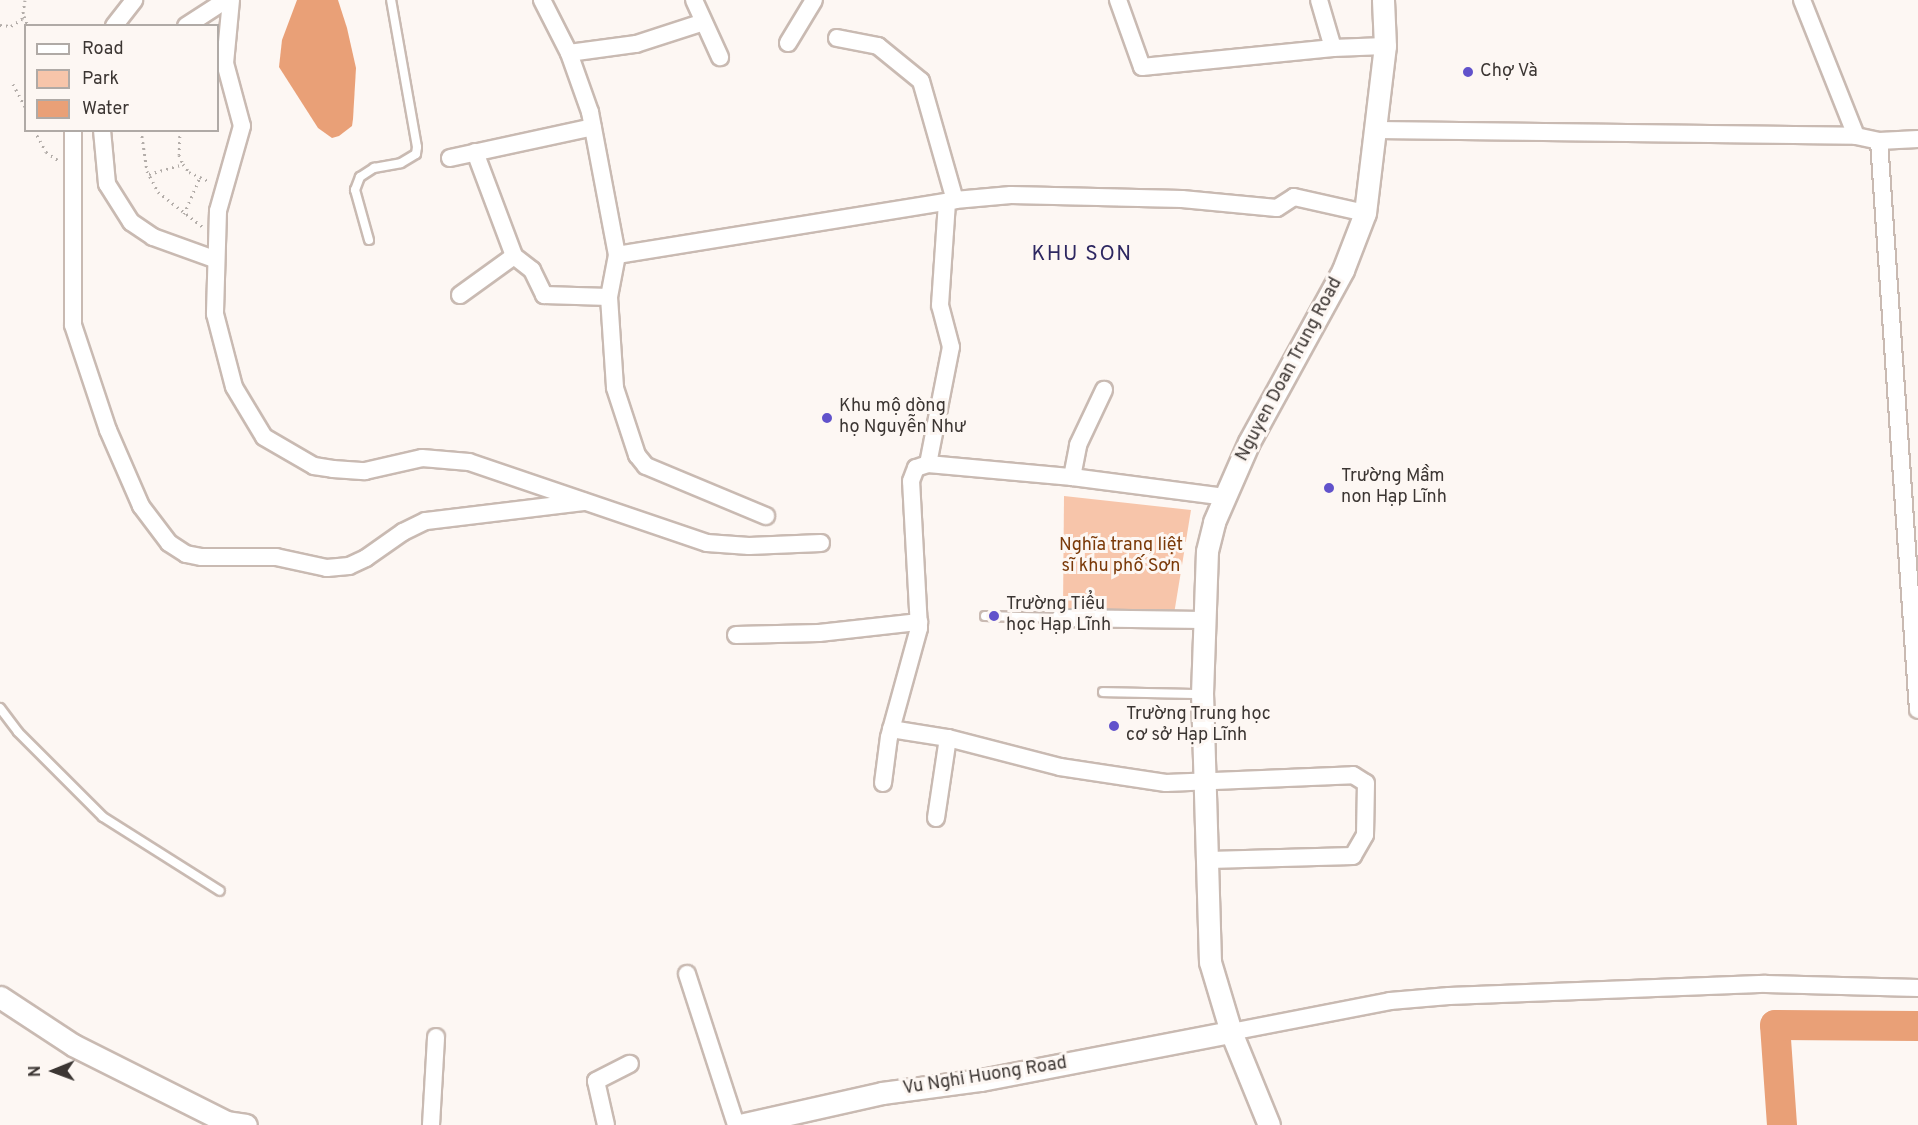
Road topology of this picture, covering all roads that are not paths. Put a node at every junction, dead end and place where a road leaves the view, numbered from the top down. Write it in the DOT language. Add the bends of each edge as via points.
graph roads {
  1 [pos="134,0"];
  2 [pos="226,0"];
  3 [pos="231,0"];
  4 [pos="391,0"];
  5 [pos="542,0"];
  6 [pos="694,0"];
  7 [pos="814,0"];
  8 [pos="1118,0"];
  9 [pos="1319,0"];
  10 [pos="1383,0"];
  11 [pos="1802,0"];
  12 [pos="704,22"];
  13 [pos="116,24"];
  14 [pos="189,24"];
  15 [pos="837,38"];
  16 [pos="788,43"];
  17 [pos="1385,46"];
  18 [pos="1333,48"];
  19 [pos="569,53"];
  20 [pos="720,57"];
  21 [pos="593,127"];
  22 [pos="1377,130"];
  23 [pos="73,132"];
  24 [pos="102,132"];
  25 [pos="1856,136"];
  26 [pos="1918,139"];
  27 [pos="1879,141"];
  28 [pos="475,152"];
  29 [pos="450,158"];
  30 [pos="951,201"];
  31 [pos="1365,213"];
  32 [pos="369,240"];
  33 [pos="617,255"];
  34 [pos="514,256"];
  35 [pos="214,259"];
  36 [pos="460,295"];
  37 [pos="609,297"];
  38 [pos="1104,390"];
  39 [pos="928,464"];
  40 [pos="1071,477"];
  41 [pos="1225,497"];
  42 [pos="588,502"];
  43 [pos="766,516"];
  44 [pos="821,543"];
  45 [pos="985,616"];
  46 [pos="1060,618"];
  47 [pos="1203,620"];
  48 [pos="919,622"];
  49 [pos="736,635"];
  50 [pos="1103,692"];
  51 [pos="1202,694"];
  52 [pos="0,708"];
  53 [pos="1918,710"];
  54 [pos="891,729"];
  55 [pos="948,738"];
  56 [pos="1203,782"];
  57 [pos="883,783"];
  58 [pos="936,818"];
  59 [pos="1209,860"];
  60 [pos="220,891"];
  61 [pos="687,974"];
  62 [pos="1918,988"];
  63 [pos="0,997"];
  64 [pos="1231,1032"];
  65 [pos="436,1038"];
  66 [pos="630,1064"];
  67 [pos="246,1125"];
  68 [pos="432,1125"];
  69 [pos="606,1125"];
  70 [pos="738,1125"];
  71 [pos="1269,1125"];
  1 -- 13 [label="street"];
  2 -- 14 [label="street"];
  3 -- 35 [label="street" via="225,63 242,126 215,232"];
  4 -- 32 [label="lane" via="417,147 416,154 401,163 374,168 360,177 355,190"];
  5 -- 19 [label="street"];
  6 -- 12 [label="street"];
  7 -- 16 [label="street"];
  8 -- 18 [label="street" via="1142,67"];
  9 -- 18 [label="street"];
  10 -- 17 [label="street, Nguyen Doan Trung Road"];
  11 -- 25 [label="street"];
  12 -- 19 [label="street" via="636,44"];
  12 -- 20 [label="street"];
  15 -- 30 [label="street" via="878,46 921,81"];
  17 -- 18 [label="street"];
  17 -- 22 [label="street, Nguyen Doan Trung Road"];
  19 -- 21 [label="street"];
  21 -- 28 [label="street"];
  21 -- 33 [label="street"];
  22 -- 25 [label="street"];
  22 -- 31 [label="street, Nguyen Doan Trung Road"];
  23 -- 42 [label="street" via="70,166 75,202 75,333 108,430 141,506 169,543 186,554 202,557 276,557 338,567 366,558 426,521"];
  24 -- 35 [label="street" via="108,184 131,222 153,237"];
  25 -- 27 [label="street"];
  26 -- 27 [label="street"];
  27 -- 53 [label="street"];
  28 -- 29 [label="street"];
  28 -- 34 [label="street"];
  30 -- 31 [label="street" via="1011,195 1160,198 1277,208 1294,197"];
  30 -- 33 [label="street"];
  30 -- 39 [label="street" via="940,305 951,347"];
  31 -- 41 [label="street, Nguyen Doan Trung Road" via="1343,270 1268,404"];
  33 -- 37 [label="street"];
  34 -- 36 [label="street"];
  34 -- 37 [label="street" via="532,270 544,295"];
  35 -- 42 [label="street" via="216,322 234,387 253,425 277,448 314,466 333,469 365,471 422,458 469,462"];
  37 -- 43 [label="street" via="615,388 638,455 646,466"];
  38 -- 40 [label="street" via="1078,445"];
  39 -- 40 [label="street"];
  39 -- 48 [label="street" via="916,468 911,481"];
  40 -- 41 [label="street"];
  41 -- 47 [label="street, Nguyen Doan Trung Road" via="1207,551"];
  42 -- 44 [label="street" via="707,543"];
  45 -- 46 [label="lane"];
  46 -- 47 [label="street"];
  47 -- 51 [label="street, Nguyen Doan Trung Road"];
  48 -- 49 [label="street" via="819,633"];
  48 -- 54 [label="street"];
  50 -- 51 [label="lane"];
  51 -- 56 [label="street, Nguyen Doan Trung Road"];
  52 -- 60 [label="lane" via="18,732 103,817"];
  54 -- 55 [label="street"];
  54 -- 57 [label="street"];
  55 -- 56 [label="street" via="1060,767 1166,783"];
  55 -- 58 [label="street"];
  56 -- 59 [label="street, Nguyen Doan Trung Road"];
  56 -- 59 [label="street" via="1353,775 1366,783 1365,835 1353,856"];
  59 -- 64 [label="street, Nguyen Doan Trung Road" via="1210,962"];
  61 -- 70 [label="street"];
  62 -- 64 [label="street" via="1766,984 1449,996 1390,1000"];
  63 -- 67 [label="street" via="32,1014 73,1045 227,1122"];
  64 -- 70 [label="street, Vu Nghi Huong Road" via="981,1080 882,1093"];
  64 -- 71 [label="street, Nguyen Doan Trung Road"];
  65 -- 68 [label="street"];
  66 -- 69 [label="street" via="596,1081"];
}
